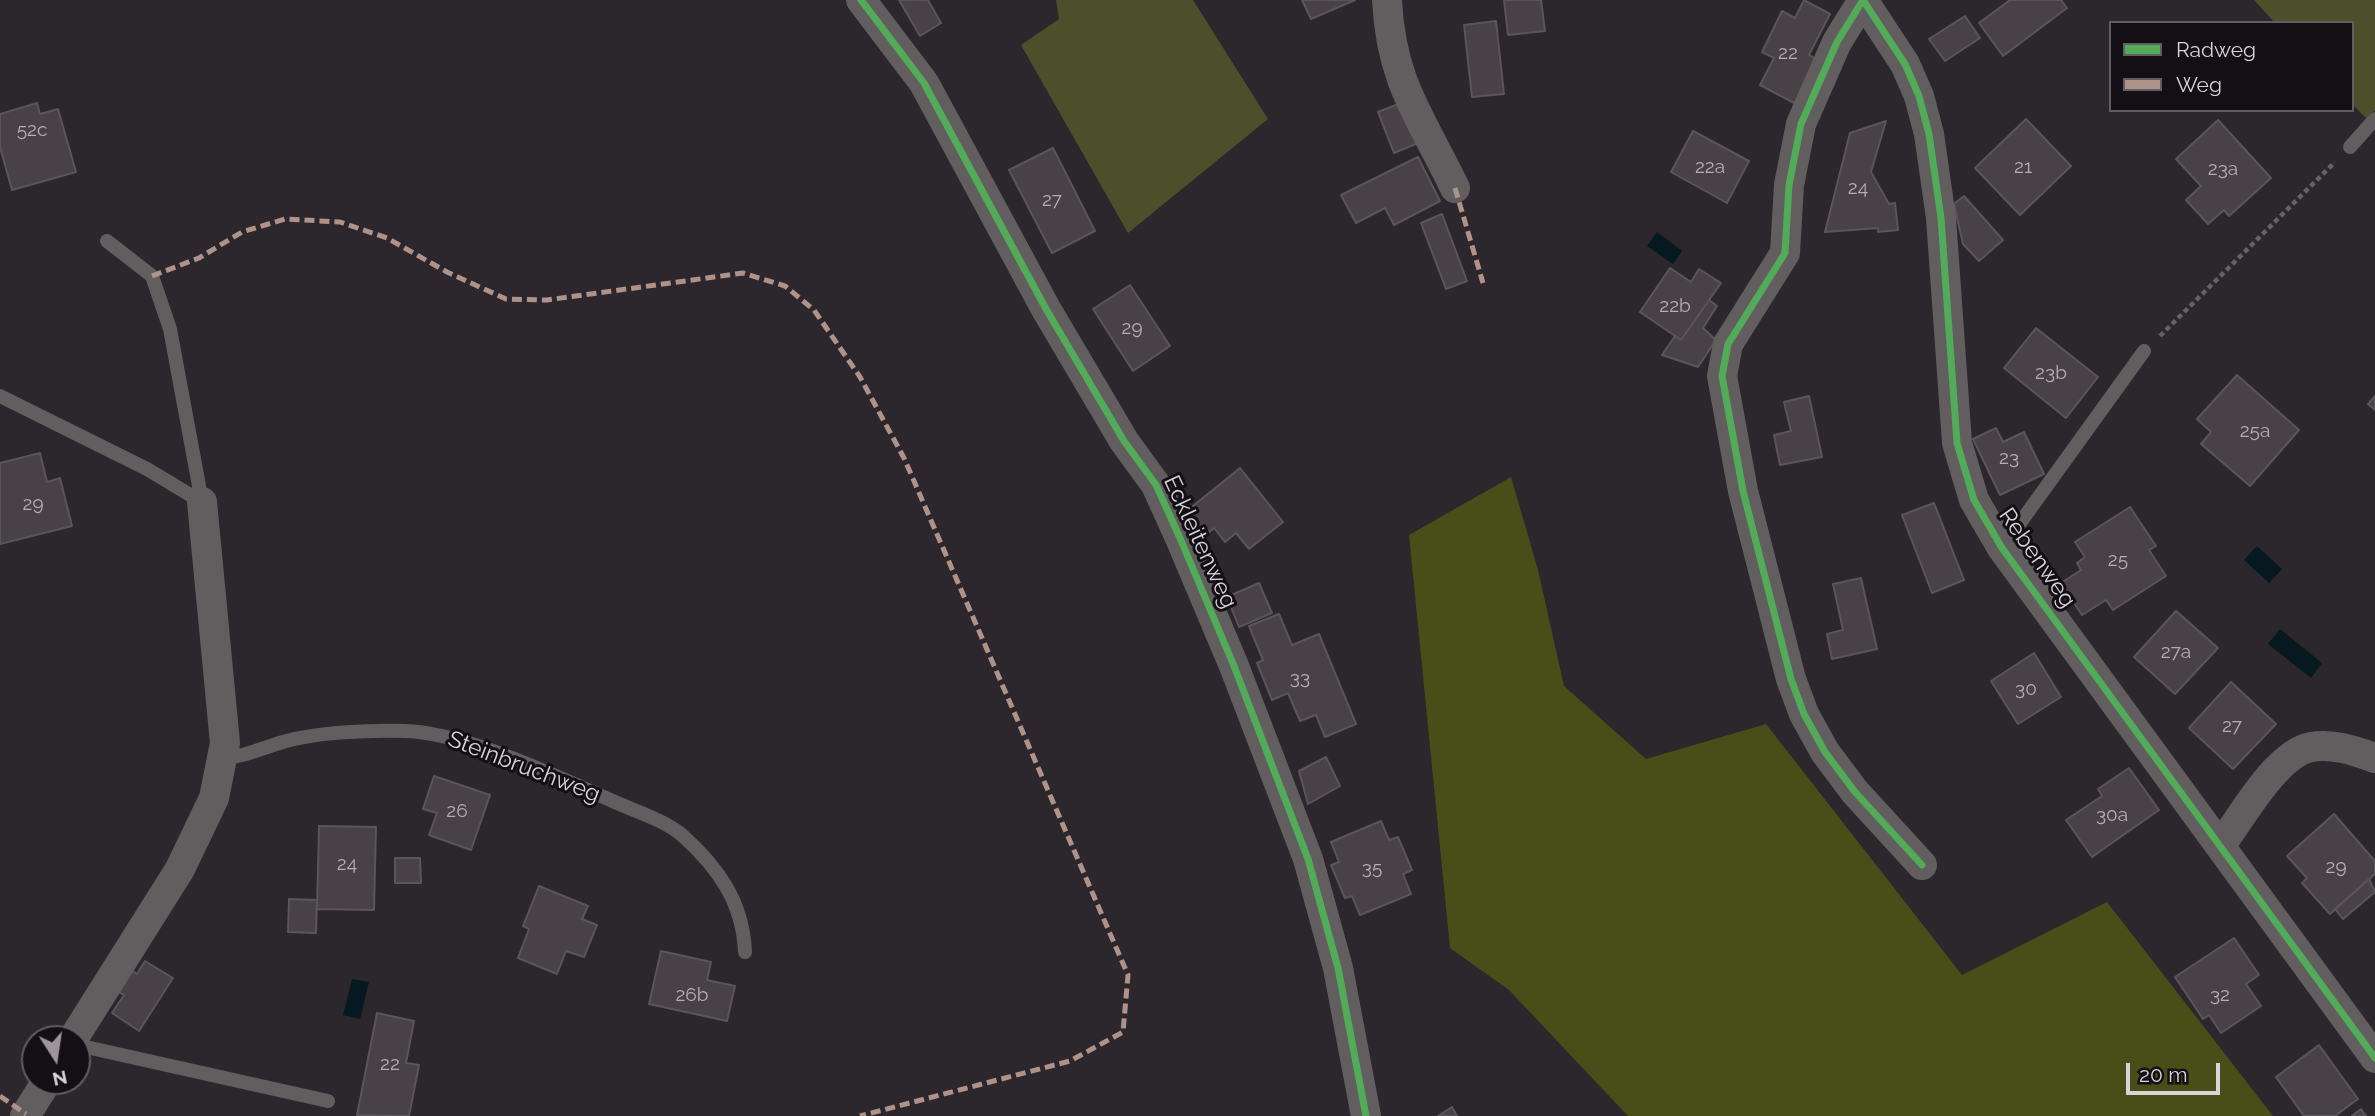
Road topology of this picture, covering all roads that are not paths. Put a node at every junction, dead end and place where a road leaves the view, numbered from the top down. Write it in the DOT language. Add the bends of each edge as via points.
graph roads {
  1 [pos="861,0"];
  2 [pos="1387,0"];
  3 [pos="1863,0"];
  4 [pos="2375,119"];
  5 [pos="2350,147"];
  6 [pos="1455,188"];
  7 [pos="107,241"];
  8 [pos="2144,351"];
  9 [pos="0,396"];
  10 [pos="202,502"];
  11 [pos="2002,548"];
  12 [pos="222,758"];
  13 [pos="2375,758"];
  14 [pos="2221,845"];
  15 [pos="1922,865"];
  16 [pos="745,952"];
  17 [pos="83,1025"];
  18 [pos="91,1048"];
  19 [pos="2375,1058"];
  20 [pos="38,1095"];
  21 [pos="328,1101"];
  22 [pos="25,1116"];
  23 [pos="1366,1116"];
  1 -- 23 [label="street, Eckleitenweg" via="924,83 1046,309 1124,441 1156,485 1180,538 1308,859 1338,968"];
  2 -- 6 [label="street" via="1391,48 1409,104"];
  3 -- 11 [label="street, Rebenweg" via="1905,64 1929,134 1941,218 1957,443 1974,500"];
  3 -- 15 [label="street, Rebenweg" via="1838,41 1801,124 1789,185 1785,253 1728,344 1722,376 1743,492 1804,714 1855,792"];
  4 -- 5 [label="lane"];
  7 -- 10 [label="lane" via="152,276 170,329"];
  8 -- 11 [label="lane"];
  9 -- 10 [label="lane" via="147,469"];
  10 -- 12 [label="street" via="225,743"];
  11 -- 14 [label="street, Rebenweg"];
  12 -- 16 [label="lane, Steinbruchweg" via="242,757 285,741 404,732 434,734 537,768 679,833 705,857 737,904"];
  12 -- 17 [label="street" via="214,798 180,869"];
  13 -- 14 [label="street" via="2331,746 2299,752 2267,782"];
  14 -- 19 [label="street, Rebenweg"];
  18 -- 21 [label="lane"];
  20 -- 22 [label="street"];
}
